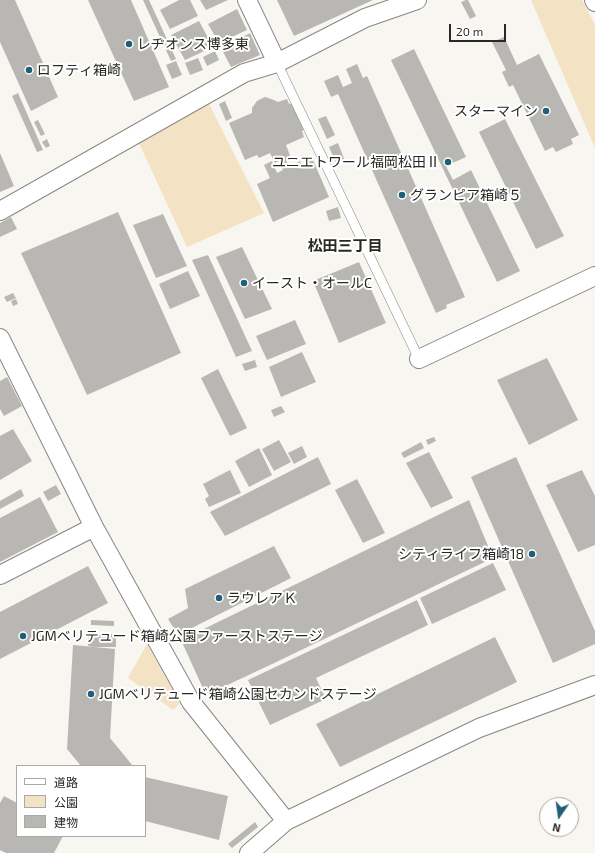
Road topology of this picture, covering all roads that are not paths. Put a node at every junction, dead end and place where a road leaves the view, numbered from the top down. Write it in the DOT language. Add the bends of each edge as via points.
graph roads {
  1 [pos="247,0"];
  2 [pos="417,0"];
  3 [pos="277,63"];
  4 [pos="0,211"];
  5 [pos="595,276"];
  6 [pos="0,338"];
  7 [pos="418,358"];
  8 [pos="94,528"];
  9 [pos="0,575"];
  10 [pos="595,685"];
  11 [pos="286,821"];
  12 [pos="249,853"];
  1 -- 3 [label="street"];
  2 -- 3 [label="street" via="365,18"];
  3 -- 4 [label="street" via="244,73"];
  3 -- 7 [label="lane"];
  5 -- 7 [label="street"];
  6 -- 8 [label="street"];
  8 -- 9 [label="street"];
  8 -- 11 [label="street" via="191,702"];
  10 -- 11 [label="street" via="479,728"];
  11 -- 12 [label="street"];
}
